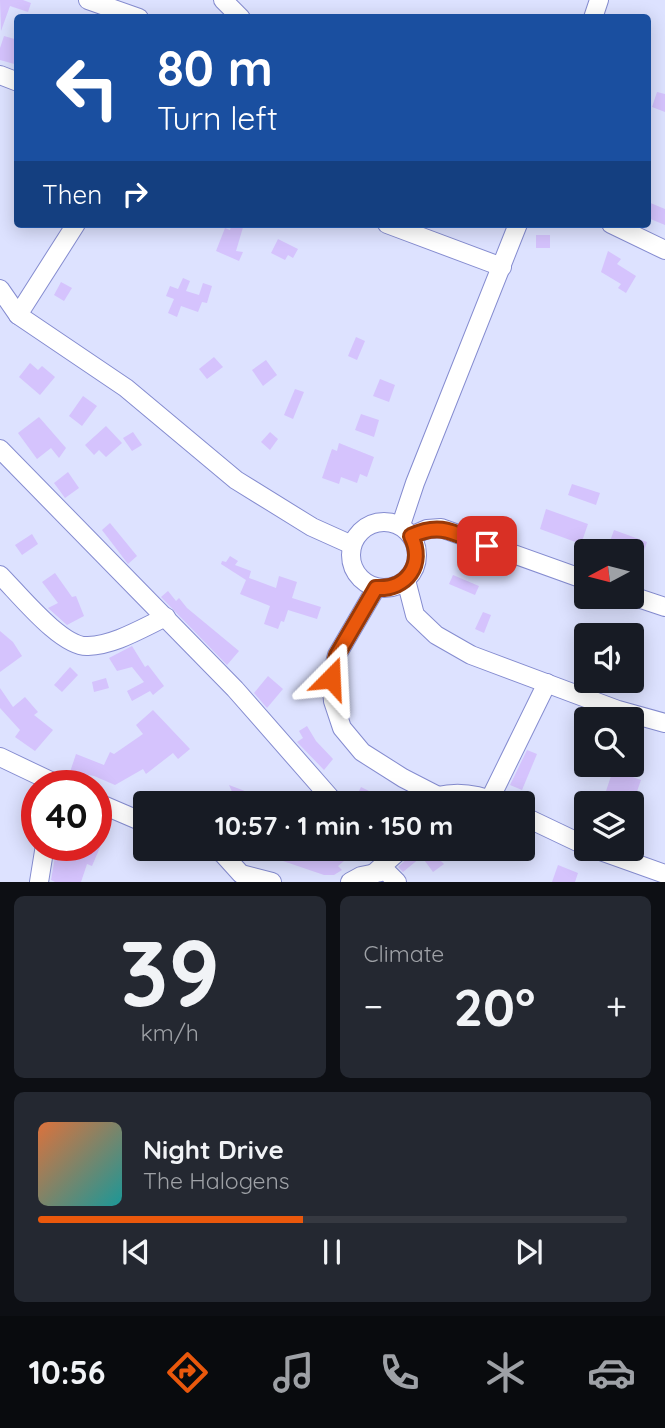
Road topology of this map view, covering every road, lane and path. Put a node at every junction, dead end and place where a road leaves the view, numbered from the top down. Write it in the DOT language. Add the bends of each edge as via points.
graph roads {
  1 [pos="88,0"];
  2 [pos="128,14"];
  3 [pos="73,228"];
  4 [pos="398,228"];
  5 [pos="517,228"];
  6 [pos="619,228"];
  7 [pos="665,250"];
  8 [pos="502,267"];
  9 [pos="0,289"];
  10 [pos="18,315"];
  11 [pos="0,449"];
  12 [pos="406,530"];
  13 [pos="352,545"];
  14 [pos="0,575"];
  15 [pos="574,576"];
  16 [pos="407,580"];
  17 [pos="376,588"];
  18 [pos="644,600"];
  19 [pos="665,607"];
  20 [pos="166,617"];
  21 [pos="547,683"];
  22 [pos="665,723"];
  23 [pos="0,742"];
  24 [pos="0,757"];
  25 [pos="23,768"];
  26 [pos="27,770"];
  27 [pos="324,791"];
  28 [pos="424,791"];
  29 [pos="498,791"];
  30 [pos="112,809"];
  31 [pos="133,818"];
  32 [pos="535,822"];
  33 [pos="574,840"];
  34 [pos="42,861"];
  35 [pos="229,861"];
  36 [pos="383,861"];
  37 [pos="628,861"];
  38 [pos="665,874"];
  39 [pos="369,878"];
  40 [pos="39,882"];
  41 [pos="272,882"];
  42 [pos="350,882"];
  43 [pos="397,882"];
  1 -- 2 [label="street"];
  3 -- 10 [label="street"];
  4 -- 8 [label="street"];
  5 -- 8 [label="street"];
  6 -- 7 [label="street"];
  8 -- 12 [label="street" via="415,483"];
  9 -- 10 [label="street"];
  10 -- 13 [label="street" via="126,388 236,480 312,527"];
  11 -- 20 [label="street"];
  12 -- 13 [label="street" via="375,523 356,535"];
  12 -- 15 [label="street" via="441,528"];
  12 -- 16 [label="street" via="417,554"];
  13 -- 17 [label="street" via="350,556 358,577"];
  14 -- 20 [label="street" via="64,638 86,647"];
  16 -- 17 [label="street" via="387,589"];
  16 -- 21 [label="street" via="415,615 436,635 471,654"];
  17 -- 28 [label="street" via="337,655 332,701 342,728 362,752"];
  18 -- 19 [label="street"];
  20 -- 27 [label="street"];
  21 -- 22 [label="street"];
  21 -- 29 [label="street"];
  23 -- 25 [label="street"];
  24 -- 25 [label="street"];
  25 -- 26 [label="street"];
  30 -- 31 [label="street"];
  32 -- 33 [label="street"];
  34 -- 40 [label="street"];
  35 -- 41 [label="street" via="241,874"];
  36 -- 39 [label="street"];
  37 -- 38 [label="street"];
  39 -- 42 [label="street"];
  39 -- 43 [label="street" via="386,871"];
}
